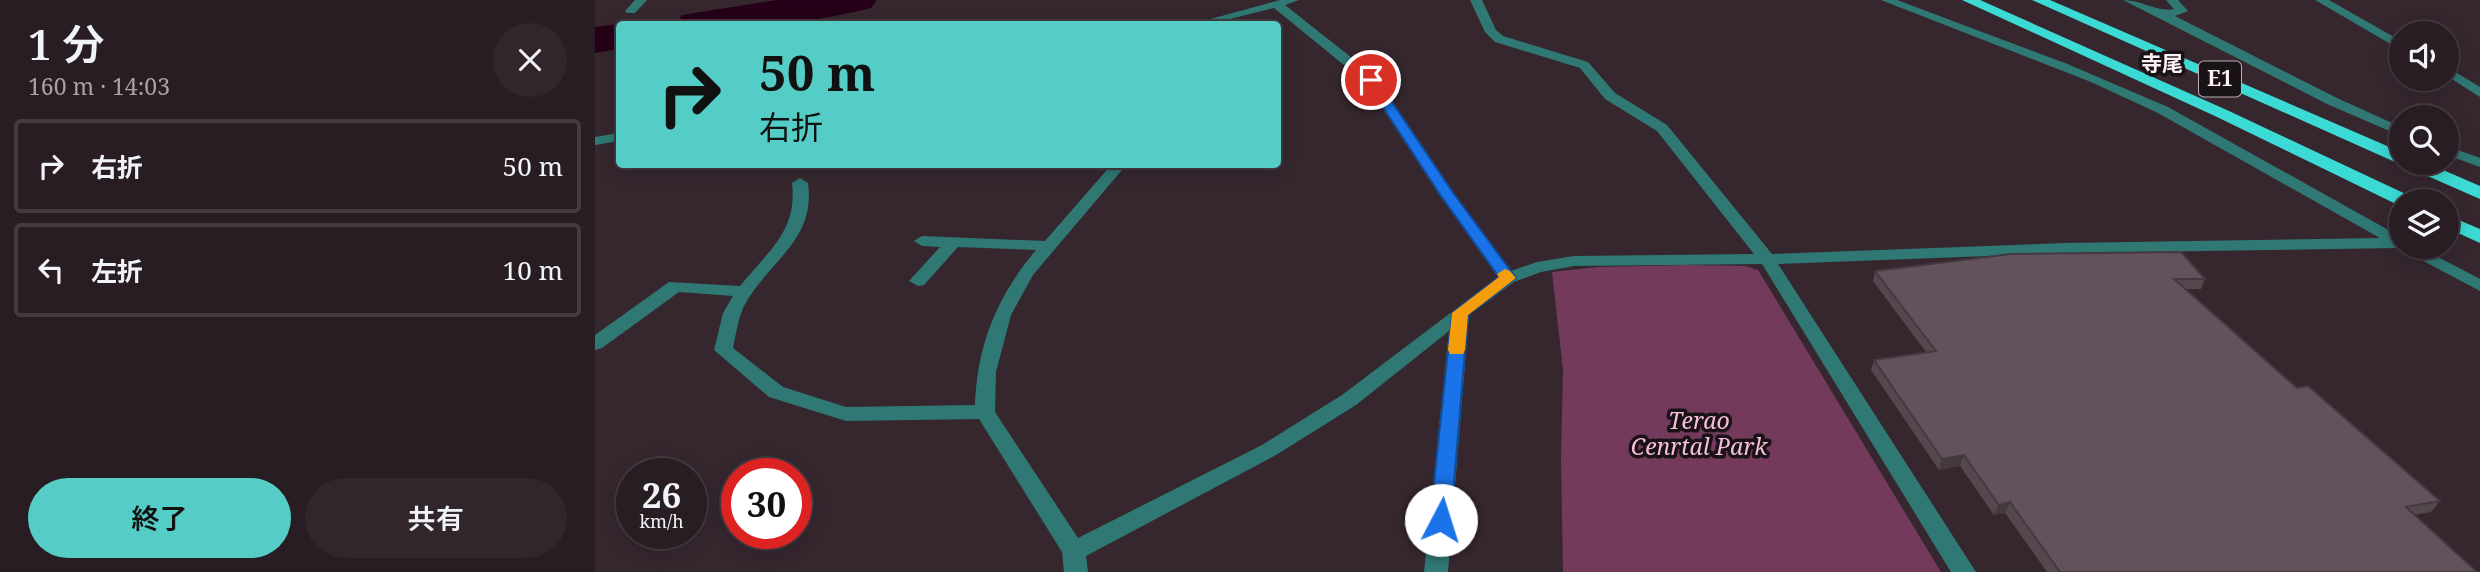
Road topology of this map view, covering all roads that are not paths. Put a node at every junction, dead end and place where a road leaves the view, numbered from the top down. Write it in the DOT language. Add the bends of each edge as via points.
graph roads {
  1 [pos="641,0"];
  2 [pos="1292,0"];
  3 [pos="1476,0"];
  4 [pos="1887,0"];
  5 [pos="1969,0"];
  6 [pos="2039,0"];
  7 [pos="2129,0"];
  8 [pos="2172,0"];
  9 [pos="2321,0"];
  10 [pos="1276,4"];
  11 [pos="631,11"];
  12 [pos="2166,15"];
  13 [pos="1210,21"];
  14 [pos="2389,39"];
  15 [pos="2459,79"];
  16 [pos="2480,93"];
  17 [pos="2389,127"];
  18 [pos="616,138"];
  19 [pos="595,141"];
  20 [pos="2389,153"];
  21 [pos="2459,155"];
  22 [pos="2480,163"];
  23 [pos="1117,168"];
  24 [pos="2440,175"];
  25 [pos="800,183"];
  26 [pos="2389,193"];
  27 [pos="2480,193"];
  28 [pos="2459,227"];
  29 [pos="2389,236"];
  30 [pos="2480,237"];
  31 [pos="922,241"];
  32 [pos="954,242"];
  33 [pos="2389,243"];
  34 [pos="1049,246"];
  35 [pos="1767,259"];
  36 [pos="2429,259"];
  37 [pos="1508,278"];
  38 [pos="918,281"];
  39 [pos="2480,286"];
  40 [pos="744,292"];
  41 [pos="1460,313"];
  42 [pos="595,344"];
  43 [pos="985,412"];
  44 [pos="1075,551"];
  45 [pos="1076,572"];
  46 [pos="1436,572"];
  47 [pos="1964,572"];
  1 -- 11 [label="street"];
  2 -- 10 [label="street"];
  3 -- 35 [label="street" via="1499,39 1584,65 1610,96 1662,128"];
  4 -- 29 [label="street" via="2045,57 2163,110"];
  5 -- 26 [label="highway, E1"];
  6 -- 20 [label="highway, E1"];
  7 -- 12 [label="street"];
  8 -- 12 [label="street" via="2182,11"];
  9 -- 14 [label="street"];
  10 -- 13 [label="street"];
  10 -- 37 [label="street" via="1371,80"];
  12 -- 17 [label="street" via="2316,95"];
  15 -- 16 [label="street"];
  18 -- 19 [label="street"];
  21 -- 22 [label="street"];
  23 -- 34 [label="street"];
  24 -- 27 [label="highway"];
  25 -- 40 [label="street" via="804,197 795,231"];
  28 -- 30 [label="highway"];
  31 -- 32 [label="street"];
  32 -- 34 [label="street"];
  32 -- 38 [label="street"];
  33 -- 35 [label="street"];
  34 -- 43 [label="street" via="1026,273 1002,315 986,372"];
  35 -- 37 [label="street" via="1574,261"];
  35 -- 47 [label="street"];
  36 -- 39 [label="street"];
  37 -- 41 [label="street"];
  40 -- 42 [label="street" via="675,286"];
  40 -- 43 [label="street" via="735,305 723,350 776,392 846,414"];
  41 -- 44 [label="street" via="1349,400 1269,450"];
  41 -- 46 [label="street"];
  43 -- 44 [label="street"];
  44 -- 45 [label="street"];
}
